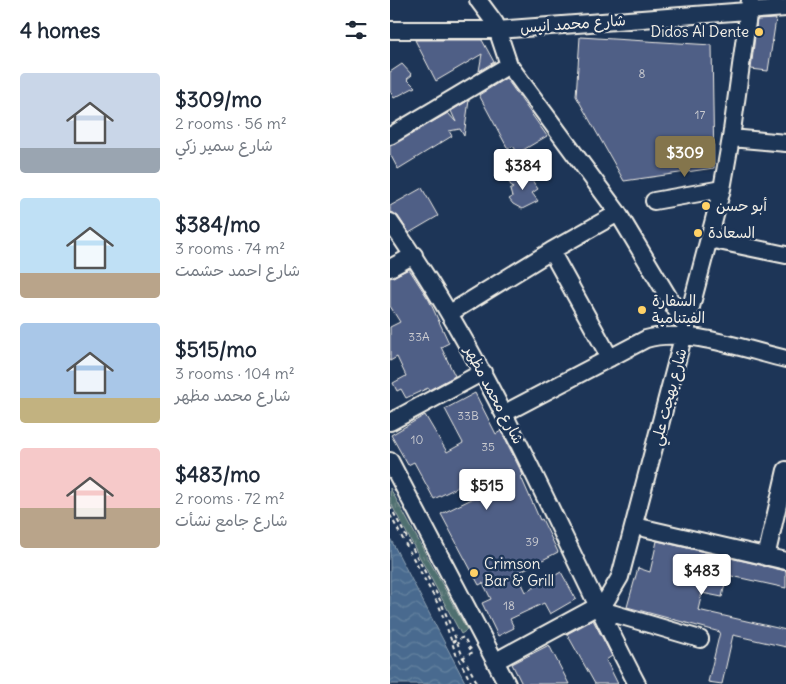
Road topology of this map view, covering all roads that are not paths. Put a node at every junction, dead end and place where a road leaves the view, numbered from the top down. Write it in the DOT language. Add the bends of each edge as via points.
graph roads {
  1 [pos="478,0"];
  2 [pos="750,5"];
  3 [pos="698,7"];
  4 [pos="786,8"];
  5 [pos="390,30"];
  6 [pos="497,30"];
  7 [pos="509,65"];
  8 [pos="390,136"];
  9 [pos="731,138"];
  10 [pos="786,143"];
  11 [pos="722,189"];
  12 [pos="654,201"];
  13 [pos="618,213"];
  14 [pos="390,222"];
  15 [pos="709,238"];
  16 [pos="551,250"];
  17 [pos="414,255"];
  18 [pos="786,255"];
  19 [pos="390,268"];
  20 [pos="450,313"];
  21 [pos="686,332"];
  22 [pos="610,358"];
  23 [pos="786,359"];
  24 [pos="482,372"];
  25 [pos="505,413"];
  26 [pos="390,422"];
  27 [pos="390,461"];
  28 [pos="786,470"];
  29 [pos="635,526"];
  30 [pos="766,557"];
  31 [pos="786,561"];
  32 [pos="597,608"];
  33 [pos="700,639"];
  34 [pos="496,661"];
  35 [pos="507,684"];
  36 [pos="637,684"];
  1 -- 6 [label="street" via="495,22"];
  2 -- 3 [label="street, شارع محمد انيس"];
  2 -- 4 [label="street, شارع محمد انيس"];
  2 -- 9 [label="street, شارع بهجت علي"];
  3 -- 6 [label="street, شارع محمد انيس"];
  5 -- 6 [label="street, شارع محمد انيس"];
  6 -- 7 [label="street"];
  7 -- 8 [label="street"];
  7 -- 13 [label="street"];
  9 -- 10 [label="street"];
  9 -- 11 [label="street, شارع بهجت علي"];
  11 -- 12 [label="street"];
  11 -- 15 [label="street, شارع بهجت علي"];
  13 -- 16 [label="street"];
  13 -- 21 [label="street"];
  14 -- 17 [label="street, شارع محمد مظهر"];
  15 -- 18 [label="street"];
  15 -- 21 [label="street, شارع بهجت علي"];
  16 -- 20 [label="street"];
  16 -- 22 [label="street"];
  17 -- 19 [label="street"];
  17 -- 20 [label="street, شارع محمد مظهر"];
  20 -- 24 [label="street, شارع محمد مظهر"];
  21 -- 22 [label="street" via="654,336"];
  21 -- 23 [label="street"];
  21 -- 29 [label="street, شارع بهجت علي"];
  22 -- 25 [label="street"];
  24 -- 25 [label="street, شارع محمد مظهر"];
  24 -- 26 [label="street"];
  25 -- 32 [label="street, شارع محمد مظهر"];
  27 -- 34 [label="street"];
  28 -- 30 [label="street"];
  29 -- 30 [label="street"];
  29 -- 32 [label="street, شارع بهجت علي" via="614,589"];
  30 -- 31 [label="street"];
  32 -- 33 [label="street"];
  32 -- 34 [label="street, شارع بهجت علي"];
  32 -- 36 [label="street, شارع محمد مظهر"];
  34 -- 35 [label="street"];
}
